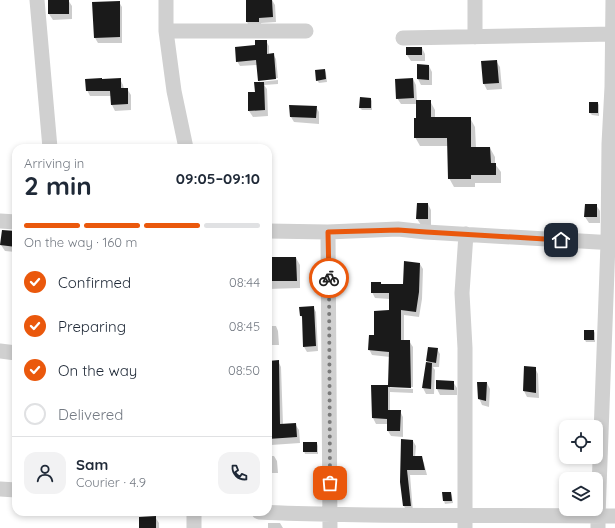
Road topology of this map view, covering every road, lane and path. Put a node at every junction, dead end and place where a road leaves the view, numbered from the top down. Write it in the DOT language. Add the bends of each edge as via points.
graph roads {
  1 [pos="37,0"];
  2 [pos="166,0"];
  3 [pos="475,0"];
  4 [pos="613,0"];
  5 [pos="166,31"];
  6 [pos="306,31"];
  7 [pos="612,34"];
  8 [pos="475,37"];
  9 [pos="403,38"];
  10 [pos="50,144"];
  11 [pos="185,144"];
  12 [pos="612,144"];
  13 [pos="0,221"];
  14 [pos="12,222"];
  15 [pos="272,231"];
  16 [pos="328,232"];
  17 [pos="466,234"];
  18 [pos="612,243"];
  19 [pos="0,351"];
  20 [pos="12,352"];
  21 [pos="0,489"];
  22 [pos="12,490"];
  23 [pos="272,514"];
  24 [pos="194,516"];
  25 [pos="615,516"];
  26 [pos="330,521"];
  27 [pos="466,522"];
  28 [pos="598,522"];
  29 [pos="194,528"];
  1 -- 10 [label="street"];
  2 -- 5 [label="street"];
  3 -- 8 [label="street"];
  4 -- 7 [label="street"];
  5 -- 6 [label="street"];
  5 -- 11 [label="street" via="174,91"];
  7 -- 8 [label="street"];
  7 -- 12 [label="street"];
  8 -- 9 [label="street"];
  12 -- 18 [label="street"];
  13 -- 14 [label="street"];
  15 -- 16 [label="street"];
  16 -- 17 [label="street" via="398,230"];
  16 -- 26 [label="street"];
  17 -- 18 [label="street"];
  17 -- 27 [label="street" via="462,292 465,348"];
  18 -- 28 [label="street"];
  19 -- 20 [label="street"];
  21 -- 22 [label="street"];
  23 -- 26 [label="street"];
  24 -- 29 [label="street"];
  25 -- 28 [label="street"];
  26 -- 27 [label="street"];
  27 -- 28 [label="street"];
}
